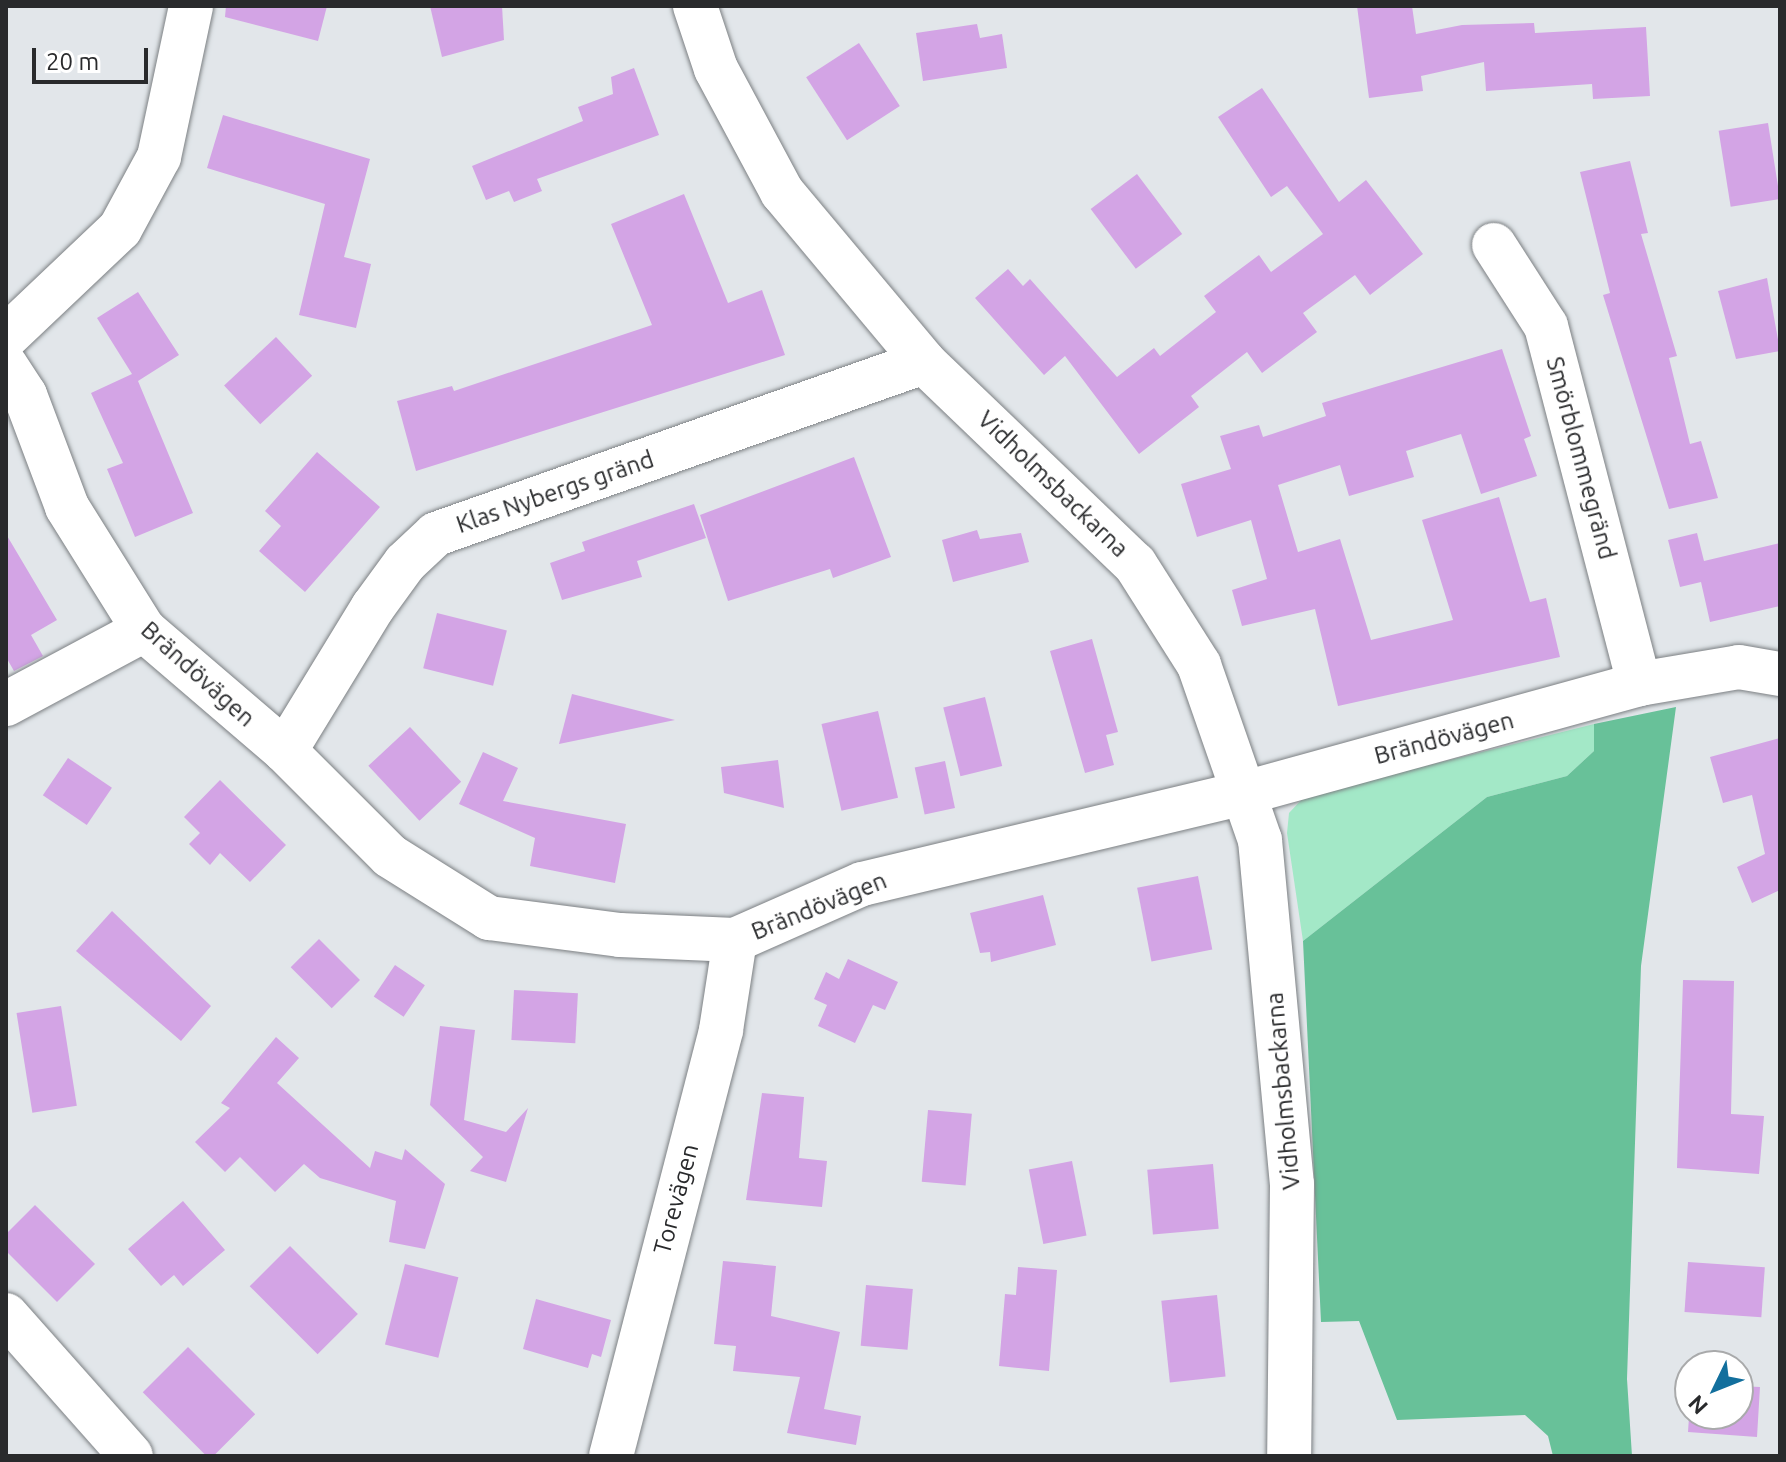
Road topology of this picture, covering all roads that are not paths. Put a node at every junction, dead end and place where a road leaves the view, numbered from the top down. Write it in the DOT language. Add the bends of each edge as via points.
graph roads {
  1 [pos="191,6"];
  2 [pos="695,6"];
  3 [pos="1494,245"];
  4 [pos="6,337"];
  5 [pos="924,362"];
  6 [pos="6,366"];
  7 [pos="144,630"];
  8 [pos="1780,674"];
  9 [pos="1639,684"];
  10 [pos="6,704"];
  11 [pos="285,751"];
  12 [pos="1248,792"];
  13 [pos="735,940"];
  14 [pos="6,1315"];
  15 [pos="131,1456"];
  16 [pos="611,1456"];
  17 [pos="1289,1456"];
  1 -- 4 [label="street" via="159,157 120,229"];
  2 -- 5 [label="street, Vidholmsbackarna" via="716,69 782,192"];
  3 -- 9 [label="street, Smörblommegränd" via="1546,326"];
  5 -- 11 [label="street, Klas Nybergs gränd" via="436,534 405,563 373,607"];
  5 -- 12 [label="street, Vidholmsbackarna" via="1135,564 1199,665"];
  6 -- 7 [label="street, Brändövägen" via="25,395 67,507"];
  7 -- 10 [label="street"];
  7 -- 11 [label="street, Brändövägen"];
  8 -- 9 [label="street, Brändövägen" via="1739,667"];
  9 -- 12 [label="street, Brändövägen"];
  11 -- 13 [label="street, Brändövägen" via="390,856 489,918 620,935"];
  12 -- 13 [label="street, Brändövägen" via="862,884"];
  12 -- 17 [label="street, Vidholmsbackarna" via="1260,840 1292,1184"];
  13 -- 16 [label="street, Torevägen" via="721,1030"];
  14 -- 15 [label="street"];
}
